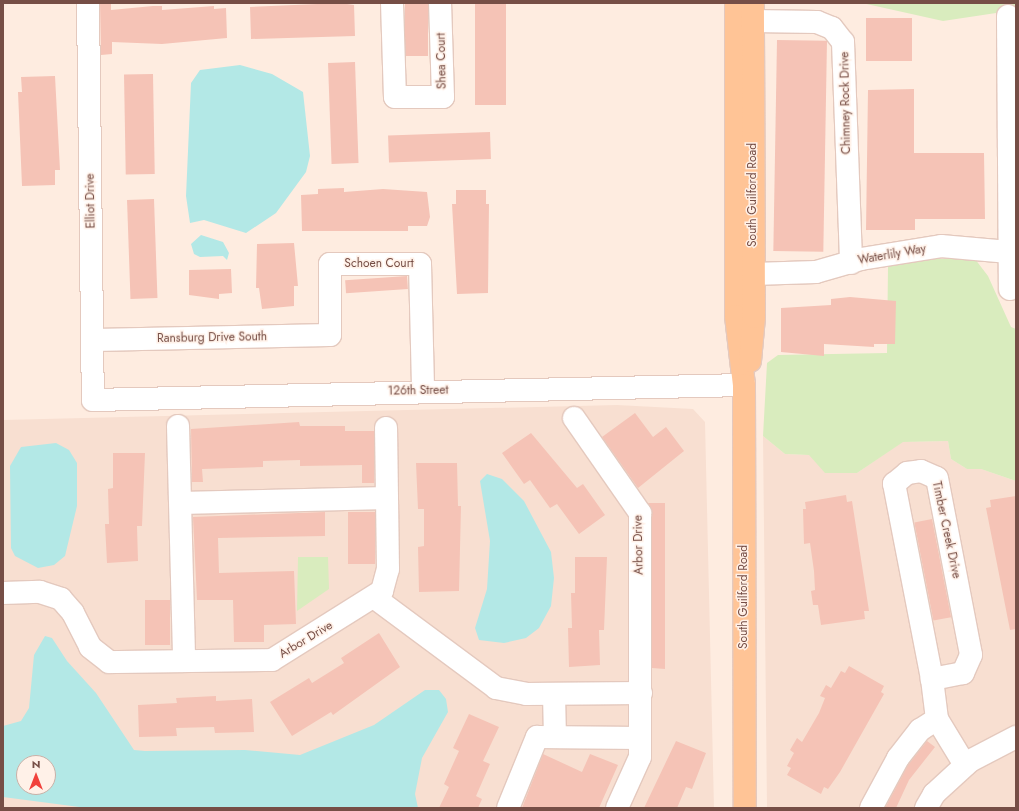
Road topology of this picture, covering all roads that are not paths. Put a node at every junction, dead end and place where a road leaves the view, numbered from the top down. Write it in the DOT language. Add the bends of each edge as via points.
graph roads {
  1 [pos="88,3"];
  2 [pos="392,3"];
  3 [pos="440,3"];
  4 [pos="736,3"];
  5 [pos="753,12"];
  6 [pos="1008,16"];
  7 [pos="1008,252"];
  8 [pos="851,263"];
  9 [pos="754,274"];
  10 [pos="1010,289"];
  11 [pos="330,335"];
  12 [pos="94,340"];
  13 [pos="744,385"];
  14 [pos="423,391"];
  15 [pos="93,400"];
  16 [pos="574,418"];
  17 [pos="178,426"];
  18 [pos="386,428"];
  19 [pos="387,498"];
  20 [pos="181,503"];
  21 [pos="3,593"];
  22 [pos="375,598"];
  23 [pos="184,662"];
  24 [pos="932,679"];
  25 [pos="641,693"];
  26 [pos="554,694"];
  27 [pos="937,719"];
  28 [pos="555,737"];
  29 [pos="1016,737"];
  30 [pos="640,738"];
  31 [pos="965,765"];
  32 [pos="508,808"];
  33 [pos="617,808"];
  34 [pos="745,808"];
  35 [pos="871,808"];
  36 [pos="926,808"];
  1 -- 12 [label="street, Elliot Drive"];
  2 -- 3 [label="street, Shea Court" via="395,97 443,97"];
  4 -- 13 [label="main road, South Guilford Road" via="736,316"];
  5 -- 8 [label="street, Chimney Rock Drive" via="817,22 832,28 843,42"];
  5 -- 9 [label="main road, South Guilford Road"];
  6 -- 7 [label="street"];
  7 -- 8 [label="street, Waterlily Way" via="942,246"];
  7 -- 10 [label="street"];
  8 -- 9 [label="street, Waterlily Way" via="816,272"];
  9 -- 13 [label="main road, South Guilford Road" via="750,361"];
  11 -- 12 [label="street, Ransburg Drive South"];
  11 -- 14 [label="street, Schoen Court" via="330,264 420,264"];
  12 -- 15 [label="street, Elliot Drive"];
  13 -- 14 [label="street, 126th Street"];
  13 -- 34 [label="main road, South Guilford Road"];
  14 -- 15 [label="street, 126th Street"];
  16 -- 25 [label="street, Arbor Drive" via="639,509"];
  17 -- 20 [label="street"];
  18 -- 19 [label="street, Arbor Drive"];
  19 -- 20 [label="street"];
  19 -- 22 [label="street, Arbor Drive" via="388,569 385,585"];
  20 -- 23 [label="street"];
  21 -- 23 [label="street, Arbor Drive" via="40,592 61,599 73,613 90,647 109,662"];
  22 -- 23 [label="street, Arbor Drive" via="272,660"];
  22 -- 26 [label="street" via="486,682 510,692"];
  24 -- 24 [label="street, Timber Creek Drive" via="962,673 971,655 937,478 921,471 902,476 894,484"];
  24 -- 27 [label="street, Timber Creek Drive"];
  25 -- 26 [label="street"];
  25 -- 30 [label="street, Arbor Drive"];
  26 -- 28 [label="street"];
  27 -- 31 [label="street, Timber Creek Drive"];
  27 -- 35 [label="street" via="920,730 898,758"];
  28 -- 30 [label="street"];
  28 -- 32 [label="street" via="537,737"];
  29 -- 31 [label="street"];
  30 -- 33 [label="street, Arbor Drive" via="640,756"];
  31 -- 36 [label="street" via="934,794"];
}
